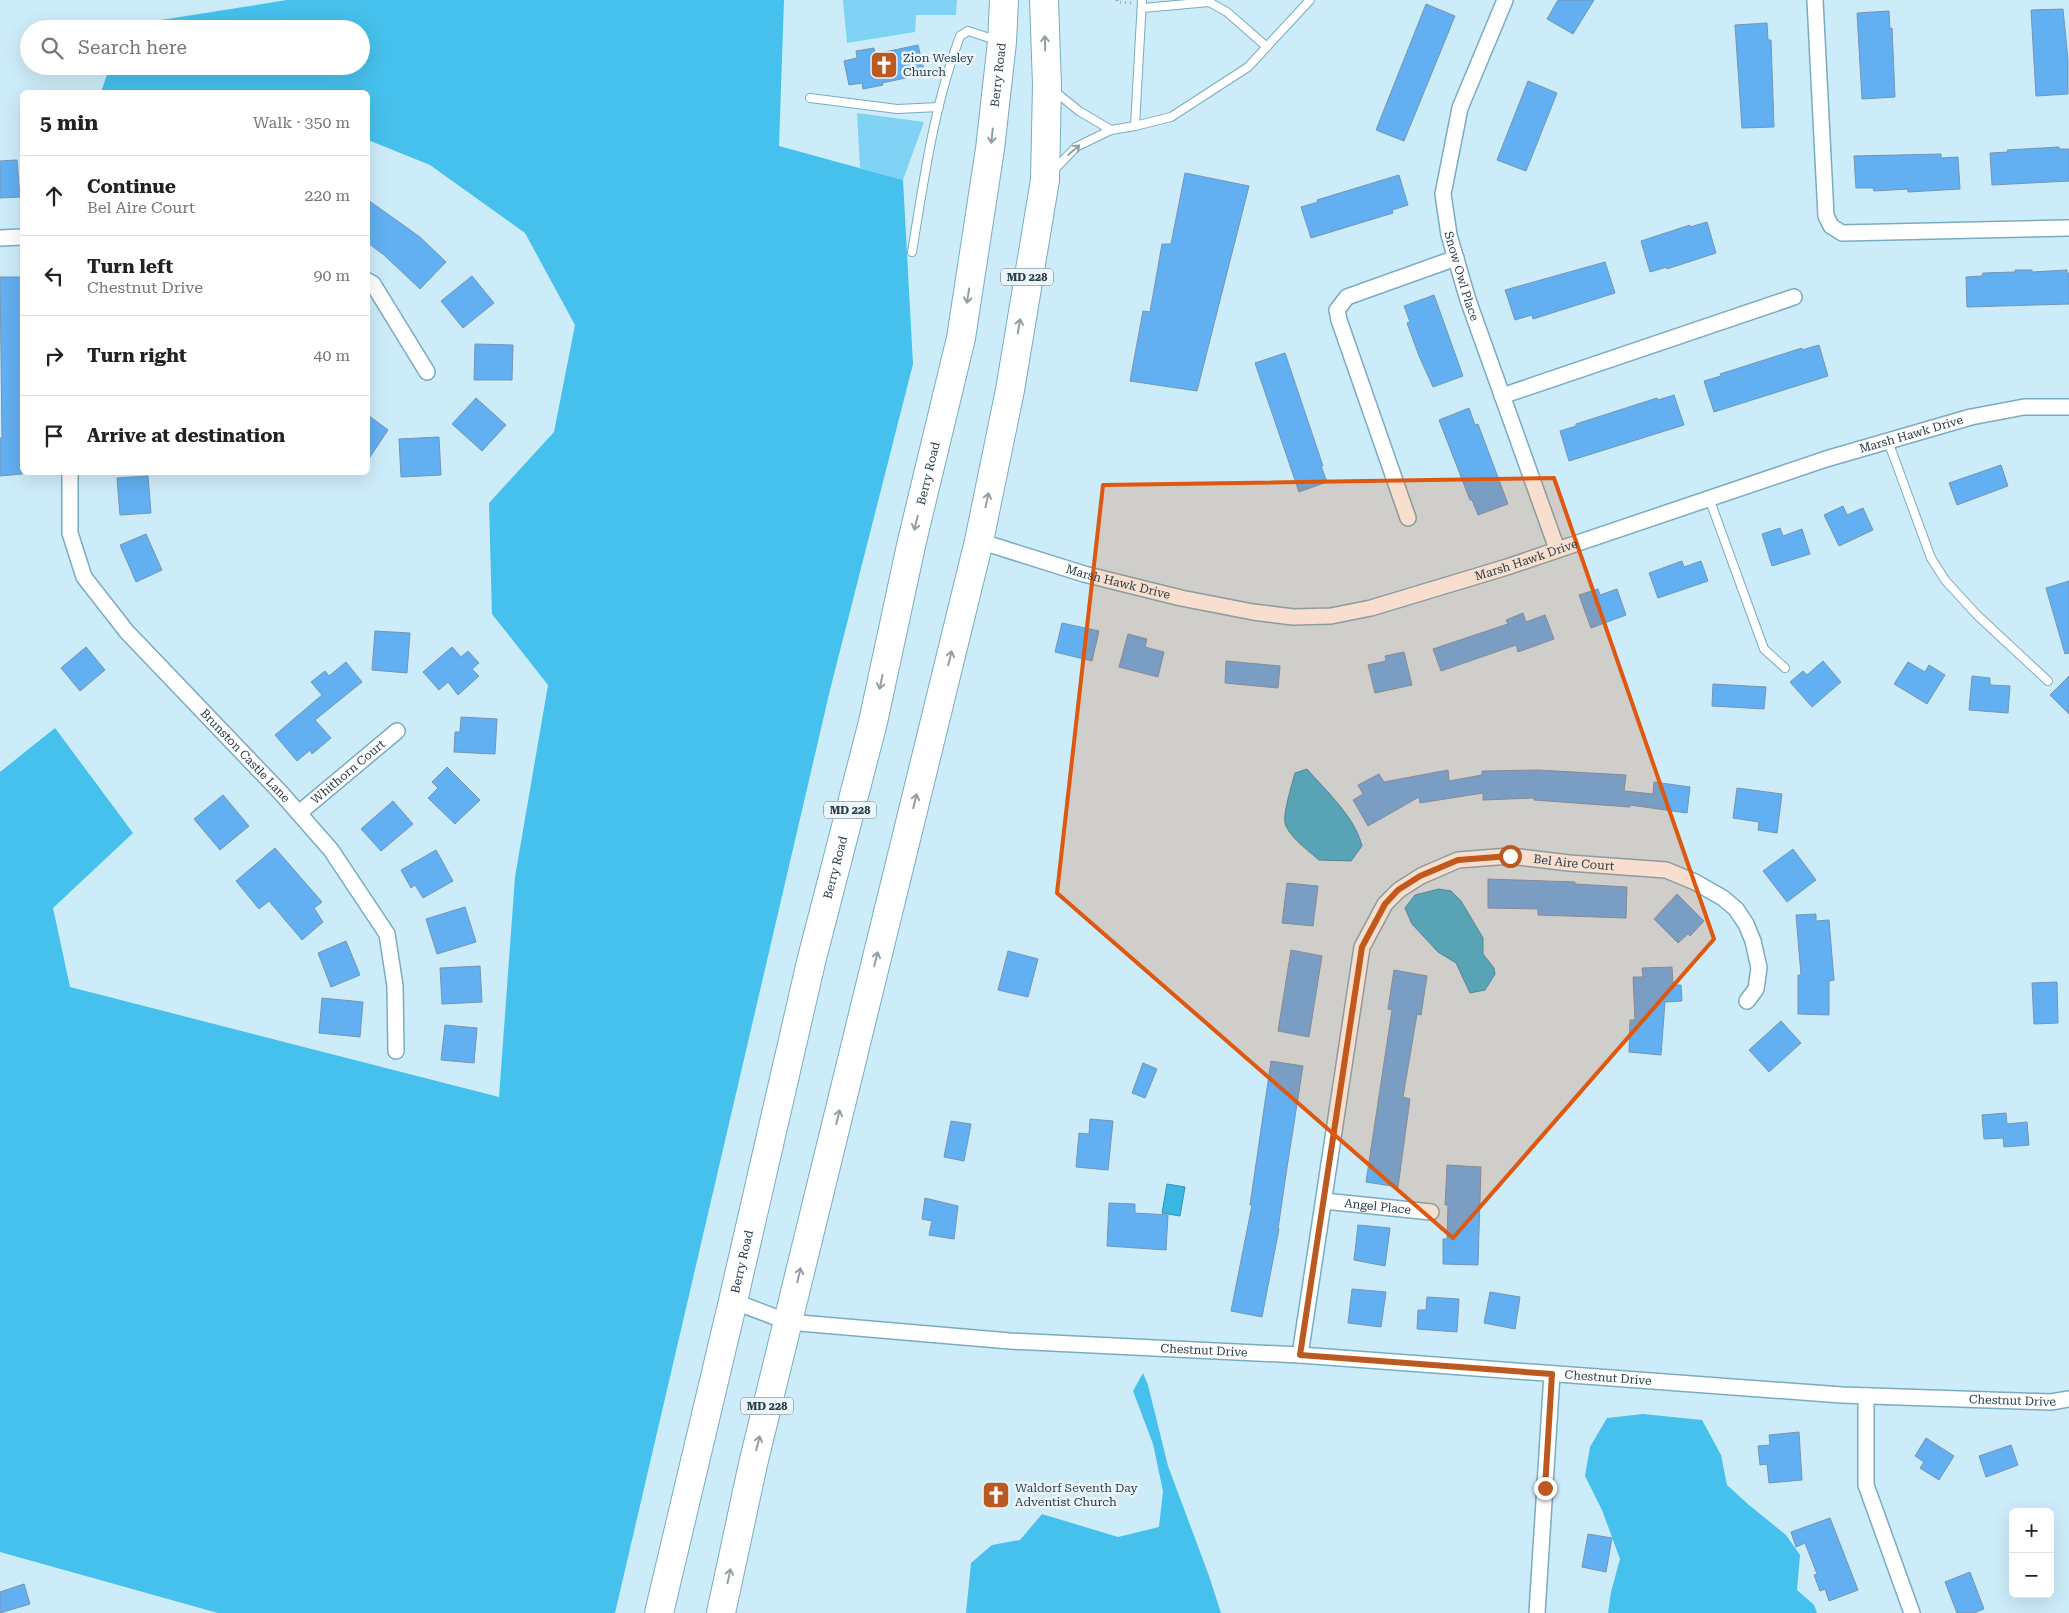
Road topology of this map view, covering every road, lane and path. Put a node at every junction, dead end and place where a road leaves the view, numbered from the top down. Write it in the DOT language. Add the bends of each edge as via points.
graph roads {
  1 [pos="1004,0"];
  2 [pos="1044,0"];
  3 [pos="1310,0"];
  4 [pos="1505,0"];
  5 [pos="1815,0"];
  6 [pos="1208,1"];
  7 [pos="1142,4"];
  8 [pos="1002,42"];
  9 [pos="1267,47"];
  10 [pos="1047,85"];
  11 [pos="810,98"];
  12 [pos="939,107"];
  13 [pos="1135,126"];
  14 [pos="1111,130"];
  15 [pos="1045,180"];
  16 [pos="2069,228"];
  17 [pos="0,238"];
  18 [pos="20,238"];
  19 [pos="912,252"];
  20 [pos="1456,258"];
  21 [pos="370,282"];
  22 [pos="1794,297"];
  23 [pos="428,372"];
  24 [pos="1502,396"];
  25 [pos="2069,407"];
  26 [pos="1888,442"];
  27 [pos="70,475"];
  28 [pos="1709,498"];
  29 [pos="1408,518"];
  30 [pos="978,541"];
  31 [pos="1557,549"];
  32 [pos="1785,668"];
  33 [pos="2048,681"];
  34 [pos="397,731"];
  35 [pos="299,813"];
  36 [pos="1747,1001"];
  37 [pos="396,1051"];
  38 [pos="1324,1201"];
  39 [pos="1431,1212"];
  40 [pos="734,1301"];
  41 [pos="788,1322"];
  42 [pos="1300,1355"];
  43 [pos="1552,1374"];
  44 [pos="1866,1396"];
  45 [pos="2069,1399"];
  46 [pos="659,1613"];
  47 [pos="721,1613"];
  48 [pos="1537,1613"];
  49 [pos="1912,1613"];
  1 -- 8 [label="highway, Berry Road / MD 228"];
  10 -- 2 [label="highway, MD 228, one-way"];
  3 -- 9 [label="lane"];
  4 -- 20 [label="street, Snow Owl Place" via="1460,108 1448,166 1443,194"];
  5 -- 16 [label="street" via="1826,216 1831,226 1842,233"];
  6 -- 7 [label="lane"];
  6 -- 9 [label="lane" via="1228,12"];
  7 -- 13 [label="lane"];
  8 -- 12 [label="lane" via="968,31 960,36 949,63"];
  8 -- 40 [label="highway, Berry Road / MD 228, one-way" via="990,149 961,338 873,722 811,962"];
  9 -- 13 [label="lane" via="1248,67 1171,117"];
  10 -- 14 [label="lane" via="1079,111"];
  10 -- 15 [label="highway, MD 228"];
  11 -- 12 [label="lane" via="897,109"];
  12 -- 19 [label="lane"];
  13 -- 14 [label="lane"];
  15 -- 14 [label="lane, one-way" via="1076,147"];
  30 -- 15 [label="highway, MD 228, one-way" via="1010,390"];
  17 -- 18 [label="street"];
  20 -- 24 [label="street, Snow Owl Place"];
  20 -- 29 [label="street" via="1347,297 1337,310"];
  21 -- 23 [label="street"];
  22 -- 24 [label="street"];
  24 -- 31 [label="street, Snow Owl Place"];
  25 -- 26 [label="street, Marsh Hawk Drive" via="2024,408 1971,417"];
  26 -- 28 [label="street, Marsh Hawk Drive"];
  26 -- 33 [label="lane" via="1930,558 1977,615"];
  27 -- 35 [label="street, Brunston Castle Lane" via="70,533 84,577 127,632"];
  28 -- 31 [label="street, Marsh Hawk Drive"];
  28 -- 32 [label="lane" via="1764,649"];
  30 -- 31 [label="street, Marsh Hawk Drive" via="1084,574 1181,598 1293,617 1331,616 1371,608"];
  41 -- 30 [label="highway, MD 228, one-way"];
  34 -- 35 [label="street, Whithorn Court"];
  35 -- 37 [label="street, Brunston Castle Lane" via="332,850 387,934 395,986"];
  36 -- 38 [label="street, Bel Aire Court" via="1756,989 1759,968 1746,924 1723,898 1666,870 1510,856 1458,860 1420,876 1398,890 1385,904 1362,947"];
  38 -- 39 [label="street, Angel Place"];
  38 -- 42 [label="street, Bel Aire Court"];
  40 -- 41 [label="street, Chestnut Drive"];
  40 -- 46 [label="highway, Berry Road / MD 228"];
  41 -- 42 [label="street, Chestnut Drive" via="1010,1341"];
  47 -- 41 [label="highway, MD 228, one-way"];
  42 -- 43 [label="street, Chestnut Drive"];
  43 -- 44 [label="street, Chestnut Drive"];
  43 -- 48 [label="street"];
  44 -- 45 [label="street, Chestnut Drive" via="2051,1402"];
  44 -- 49 [label="street" via="1866,1485"];
}
